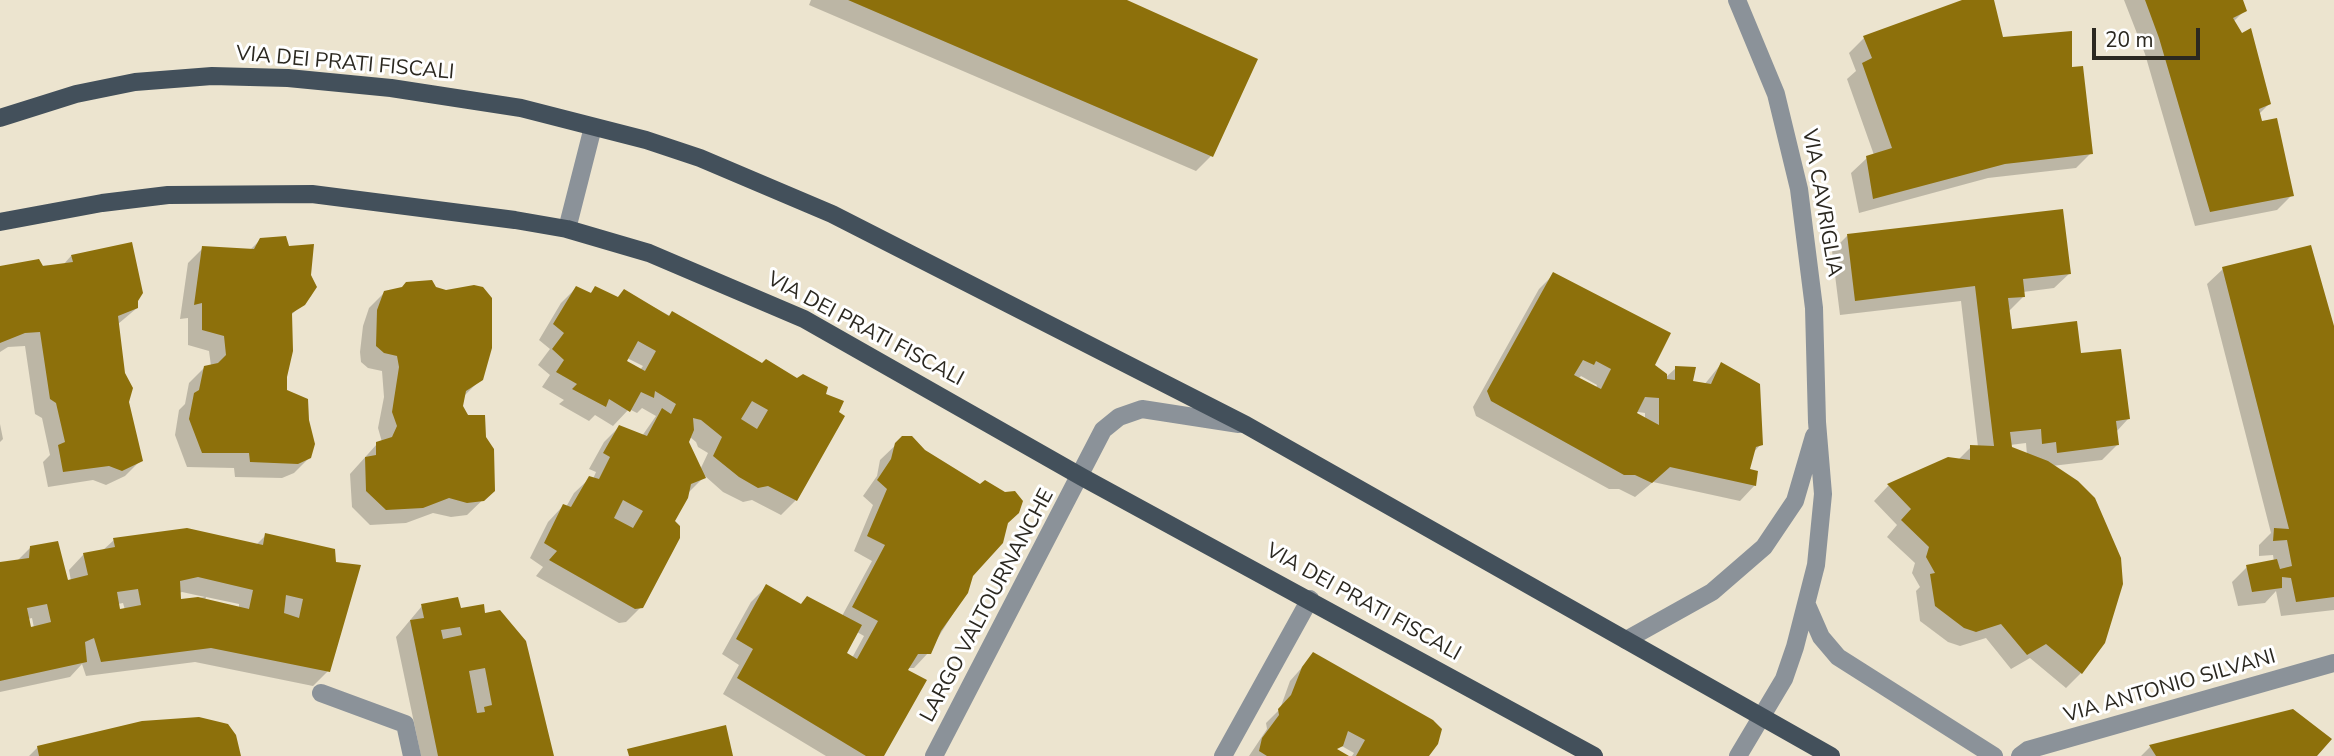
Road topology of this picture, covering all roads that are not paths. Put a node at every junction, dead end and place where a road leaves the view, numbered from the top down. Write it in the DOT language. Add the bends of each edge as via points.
graph roads {
  1 [pos="1737,0"];
  2 [pos="0,118"];
  3 [pos="593,127"];
  4 [pos="0,222"];
  5 [pos="567,229"];
  6 [pos="1817,422"];
  7 [pos="1246,425"];
  8 [pos="1082,477"];
  9 [pos="1310,599"];
  10 [pos="1807,605"];
  11 [pos="1626,640"];
  12 [pos="2334,663"];
  13 [pos="321,693"];
  14 [pos="1763,716"];
  15 [pos="412,756"];
  16 [pos="934,756"];
  17 [pos="1223,756"];
  18 [pos="1594,756"];
  19 [pos="1738,756"];
  20 [pos="1831,756"];
  21 [pos="1994,756"];
  22 [pos="2020,756"];
  1 -- 6 [label="street, VIA CAVRIGLIA" via="1776,94 1799,189 1814,308"];
  2 -- 3 [label="main road, VIA DEI PRATI FISCALI" via="104,87 212,76 391,88 521,108"];
  3 -- 5 [label="street"];
  3 -- 7 [label="main road, VIA DEI PRATI FISCALI" via="687,153 798,198"];
  4 -- 5 [label="main road, VIA DEI PRATI FISCALI" via="125,200 234,192 344,196"];
  5 -- 8 [label="main road, VIA DEI PRATI FISCALI" via="649,253 804,319"];
  6 -- 10 [label="street, VIA CAVRIGLIA" via="1823,494"];
  6 -- 11 [label="street, VIA CAVRIGLIA" via="1795,501 1764,547 1712,592"];
  7 -- 8 [label="street, LARGO VALTOURNANCHE" via="1134,411 1103,430"];
  7 -- 11 [label="main road, VIA DEI PRATI FISCALI"];
  8 -- 9 [label="main road, VIA DEI PRATI FISCALI"];
  8 -- 16 [label="street, LARGO VALTOURNANCHE"];
  9 -- 17 [label="street"];
  9 -- 18 [label="main road, VIA DEI PRATI FISCALI"];
  10 -- 14 [label="street, VIA CAVRIGLIA" via="1784,679"];
  10 -- 21 [label="street" via="1821,637 1838,657"];
  11 -- 14 [label="main road"];
  12 -- 22 [label="street, VIA ANTONIO SILVANI"];
  13 -- 15 [label="street" via="405,724"];
  14 -- 19 [label="street, VIA CAVRIGLIA"];
  14 -- 20 [label="main road"];
}
